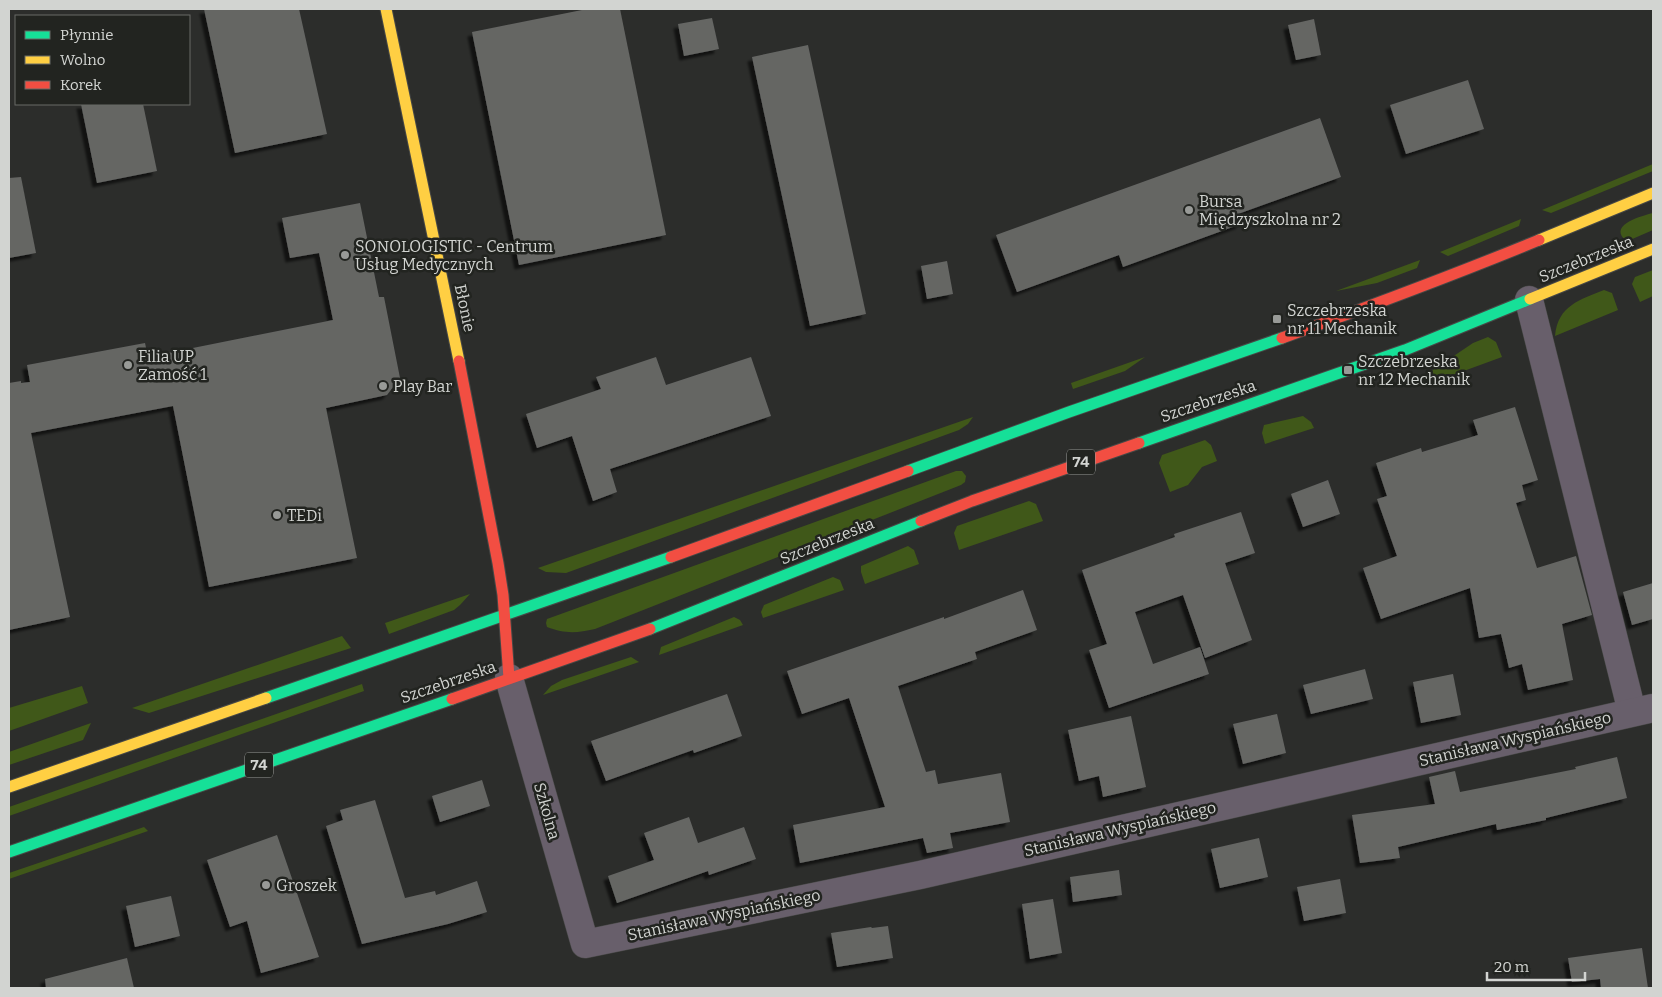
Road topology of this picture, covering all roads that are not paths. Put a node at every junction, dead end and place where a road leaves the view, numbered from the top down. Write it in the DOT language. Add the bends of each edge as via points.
graph roads {
  1 [pos="386,9"];
  2 [pos="1653,193"];
  3 [pos="1653,250"];
  4 [pos="1529,300"];
  5 [pos="505,616"];
  6 [pos="509,678"];
  7 [pos="1643,710"];
  8 [pos="9,787"];
  9 [pos="9,852"];
  10 [pos="585,944"];
  1 -- 5 [label="main road, Błonie" via="456,345 498,563"];
  2 -- 5 [label="main road" via="1372,306"];
  3 -- 4 [label="main road, Szczebrzeska / 74"];
  4 -- 6 [label="main road, Szczebrzeska / 74" via="1396,353 972,501 688,615"];
  4 -- 7 [label="street"];
  5 -- 6 [label="main road, Błonie"];
  5 -- 8 [label="main road"];
  6 -- 9 [label="main road, Szczebrzeska / 74"];
  6 -- 10 [label="street, Szkolna"];
  7 -- 10 [label="street, Stanisława Wyspiańskiego" via="920,875"];
}
